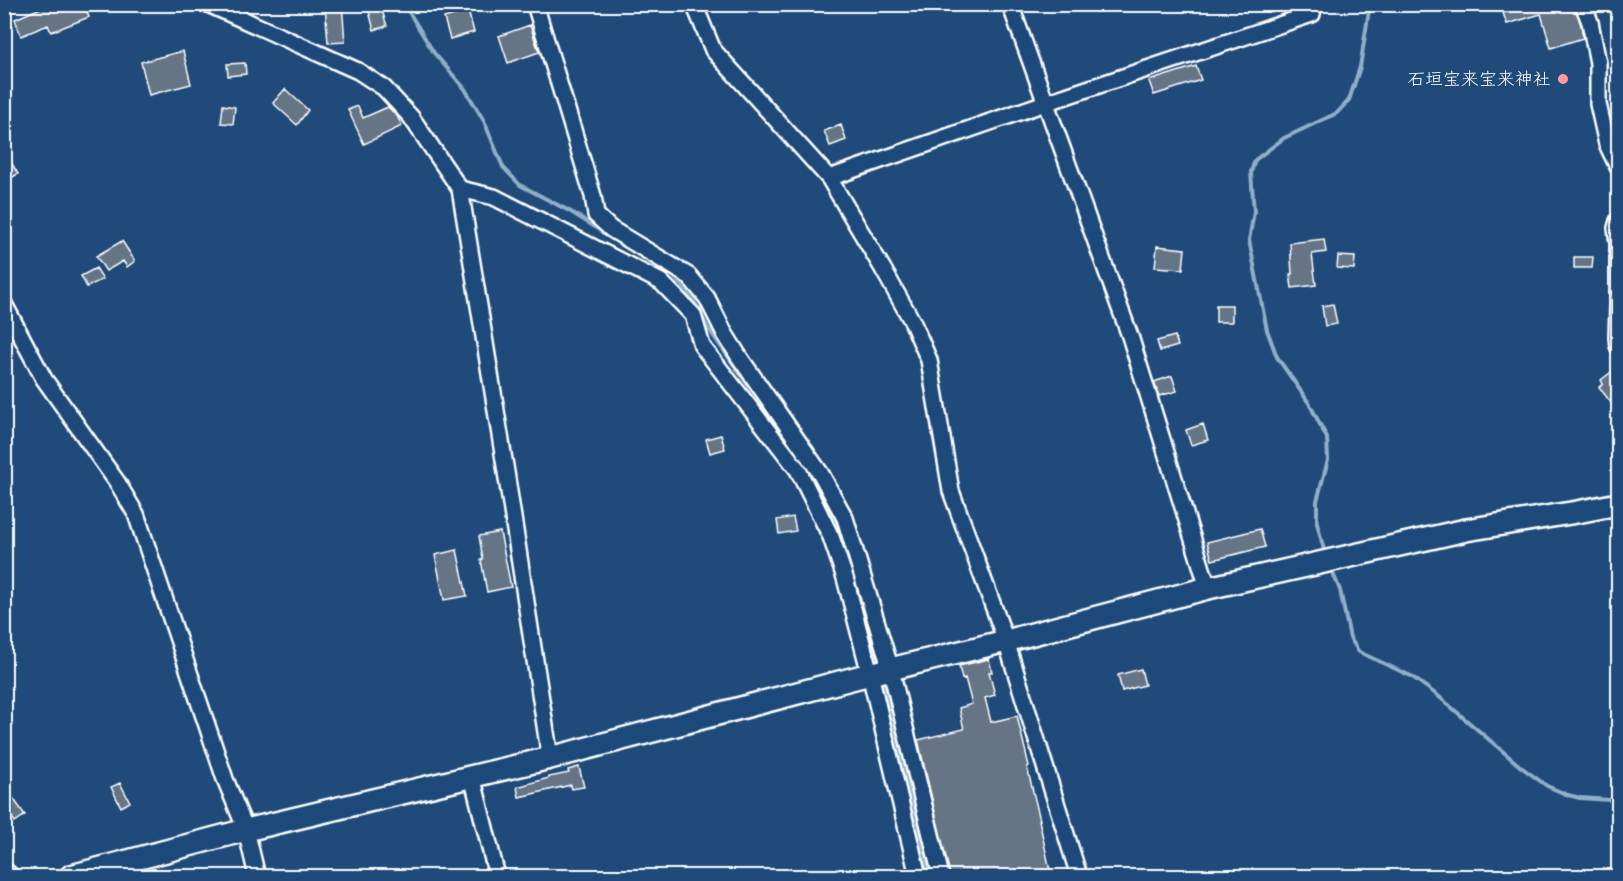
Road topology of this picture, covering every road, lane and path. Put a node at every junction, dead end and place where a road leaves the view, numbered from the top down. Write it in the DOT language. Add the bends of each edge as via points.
graph roads {
  1 [pos="208,4"];
  2 [pos="535,4"];
  3 [pos="694,4"];
  4 [pos="1010,4"];
  5 [pos="1314,4"];
  6 [pos="1582,4"];
  7 [pos="1045,103"];
  8 [pos="1618,166"];
  9 [pos="829,178"];
  10 [pos="460,189"];
  11 [pos="1618,221"];
  12 [pos="4,304"];
  13 [pos="1618,304"];
  14 [pos="1618,346"];
  15 [pos="1618,504"];
  16 [pos="1208,588"];
  17 [pos="1006,641"];
  18 [pos="891,670"];
  19 [pos="870,674"];
  20 [pos="550,758"];
  21 [pos="472,776"];
  22 [pos="246,830"];
  23 [pos="71,876"];
  24 [pos="257,876"];
  25 [pos="497,876"];
  26 [pos="918,876"];
  27 [pos="941,876"];
  28 [pos="1079,876"];
  1 -- 10 [label="street" via="357,70 384,88 411,117"];
  2 -- 18 [label="street" via="596,215 611,229 689,276 707,298 740,358 821,474 845,518"];
  3 -- 9 [label="street" via="713,50"];
  4 -- 7 [label="street"];
  5 -- 7 [label="street" via="1312,14"];
  6 -- 8 [label="street" via="1590,22 1598,63 1598,104 1607,144"];
  7 -- 9 [label="street"];
  7 -- 16 [label="street" via="1130,336"];
  9 -- 17 [label="street" via="883,268 929,360 951,491"];
  10 -- 19 [label="street" via="494,197 662,282 693,315 702,346 798,470 831,537"];
  10 -- 20 [label="street"];
  11 -- 13 [label="street"];
  12 -- 22 [label="street" via="44,379 136,514 225,779"];
  13 -- 14 [label="street"];
  15 -- 16 [label="street" via="1466,530"];
  16 -- 17 [label="street"];
  17 -- 18 [label="street"];
  17 -- 28 [label="street"];
  18 -- 19 [label="street"];
  18 -- 27 [label="street"];
  19 -- 20 [label="street"];
  19 -- 26 [label="street"];
  20 -- 21 [label="street"];
  21 -- 22 [label="street"];
  21 -- 25 [label="street"];
  22 -- 23 [label="street"];
  22 -- 24 [label="street"];
}
